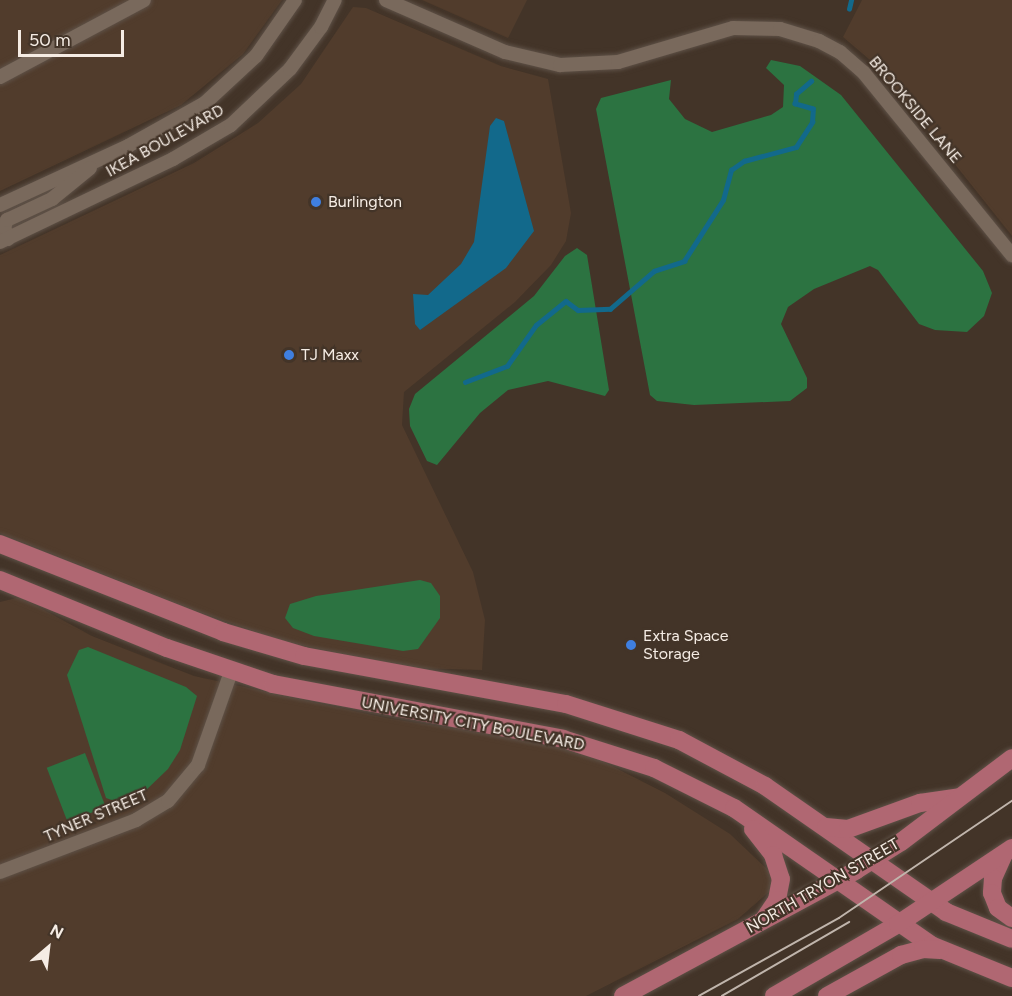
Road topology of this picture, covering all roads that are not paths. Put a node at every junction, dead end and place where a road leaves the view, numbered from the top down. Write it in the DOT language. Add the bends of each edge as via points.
graph roads {
  1 [pos="144,0"];
  2 [pos="295,0"];
  3 [pos="335,0"];
  4 [pos="386,0"];
  5 [pos="0,77"];
  6 [pos="100,158"];
  7 [pos="0,205"];
  8 [pos="4,241"];
  9 [pos="1012,255"];
  10 [pos="0,544"];
  11 [pos="0,580"];
  12 [pos="231,672"];
  13 [pos="1012,758"];
  14 [pos="962,797"];
  15 [pos="734,808"];
  16 [pos="822,825"];
  17 [pos="1011,849"];
  18 [pos="871,861"];
  19 [pos="0,872"];
  20 [pos="837,880"];
  21 [pos="930,902"];
  22 [pos="1012,918"];
  23 [pos="760,924"];
  24 [pos="898,924"];
  25 [pos="1012,939"];
  26 [pos="946,952"];
  27 [pos="1012,978"];
  28 [pos="623,996"];
  29 [pos="774,996"];
  30 [pos="827,996"];
  1 -- 5 [label="street"];
  2 -- 6 [label="street, IKEA BOULEVARD" via="256,56 216,95 179,119"];
  3 -- 8 [label="street, IKEA BOULEVARD" via="321,27 290,69 231,125 172,159"];
  4 -- 9 [label="street, BROOKSIDE LANE" via="506,52 560,65 618,62 734,28 780,29 813,38 857,65"];
  6 -- 7 [label="street, IKEA BOULEVARD"];
  6 -- 8 [label="street" via="52,199 7,220"];
  10 -- 16 [label="main road, UNIVERSITY CITY BOULEVARD" via="223,632 304,656 531,696 645,727 734,767"];
  11 -- 12 [label="main road, UNIVERSITY CITY BOULEVARD"];
  12 -- 15 [label="main road, UNIVERSITY CITY BOULEVARD" via="322,696 510,728 598,748 672,775"];
  12 -- 19 [label="street, TYNER STREET" via="198,765 168,801 136,820"];
  13 -- 14 [label="main road, NORTH TRYON STREET"];
  14 -- 16 [label="main road" via="920,803 848,829"];
  14 -- 18 [label="main road, NORTH TRYON STREET"];
  15 -- 20 [label="main road, UNIVERSITY CITY BOULEVARD"];
  15 -- 23 [label="main road" via="765,843 779,868 781,886 777,900"];
  16 -- 18 [label="main road, UNIVERSITY CITY BOULEVARD"];
  17 -- 21 [label="main road"];
  17 -- 22 [label="main road" via="996,868 991,888 996,906"];
  18 -- 20 [label="main road, NORTH TRYON STREET"];
  18 -- 21 [label="main road, UNIVERSITY CITY BOULEVARD"];
  20 -- 23 [label="main road, NORTH TRYON STREET"];
  20 -- 24 [label="main road, UNIVERSITY CITY BOULEVARD"];
  21 -- 24 [label="main road"];
  21 -- 25 [label="main road, UNIVERSITY CITY BOULEVARD" via="964,921"];
  23 -- 28 [label="main road, NORTH TRYON STREET"];
  24 -- 26 [label="main road, UNIVERSITY CITY BOULEVARD"];
  24 -- 29 [label="main road"];
  26 -- 27 [label="main road, UNIVERSITY CITY BOULEVARD"];
  26 -- 30 [label="main road" via="931,948 901,955"];
}
